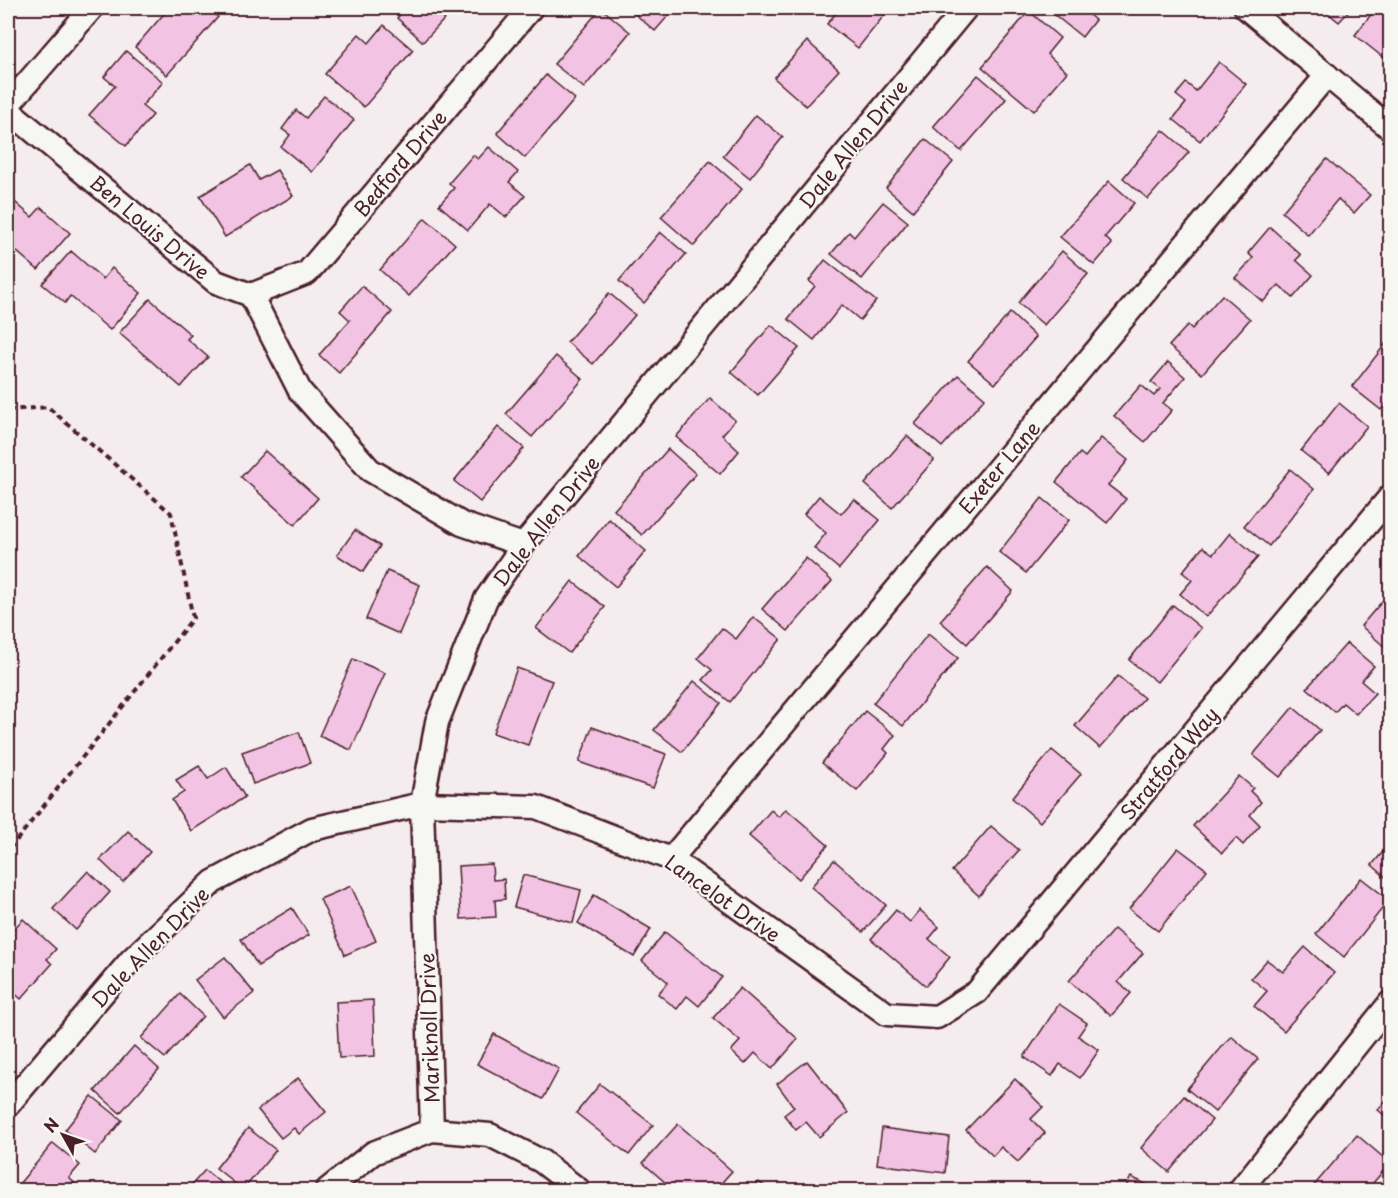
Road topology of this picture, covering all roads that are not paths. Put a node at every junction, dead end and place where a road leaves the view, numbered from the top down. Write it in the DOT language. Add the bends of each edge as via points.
graph roads {
  1 [pos="92,8"];
  2 [pos="531,8"];
  3 [pos="966,8"];
  4 [pos="1246,8"];
  5 [pos="1327,75"];
  6 [pos="8,107"];
  7 [pos="1390,128"];
  8 [pos="251,295"];
  9 [pos="1390,497"];
  10 [pos="523,545"];
  11 [pos="422,804"];
  12 [pos="671,859"];
  13 [pos="1390,1003"];
  14 [pos="937,1017"];
  15 [pos="8,1105"];
  16 [pos="432,1130"];
  17 [pos="327,1191"];
  18 [pos="579,1191"];
  19 [pos="1240,1191"];
  1 -- 6 [label="street"];
  2 -- 8 [label="street, Bedford Drive" via="307,273"];
  3 -- 10 [label="street, Dale Allen Drive"];
  4 -- 5 [label="street"];
  5 -- 7 [label="street"];
  5 -- 12 [label="street, Exeter Lane"];
  6 -- 8 [label="street, Ben Louis Drive" via="216,282"];
  8 -- 10 [label="street" via="300,391 370,470 462,524"];
  9 -- 14 [label="street, Stratford Way" via="977,992"];
  10 -- 11 [label="street, Dale Allen Drive" via="486,599 437,722"];
  11 -- 12 [label="street, Lancelot Drive" via="536,807"];
  11 -- 15 [label="street, Dale Allen Drive" via="312,829 213,882 131,960"];
  11 -- 16 [label="street, Mariknoll Drive"];
  12 -- 14 [label="street, Lancelot Drive" via="887,1014"];
  13 -- 19 [label="street"];
  16 -- 17 [label="street, Mariknoll Drive" via="373,1153"];
  16 -- 18 [label="street" via="490,1135 541,1161"];
}
